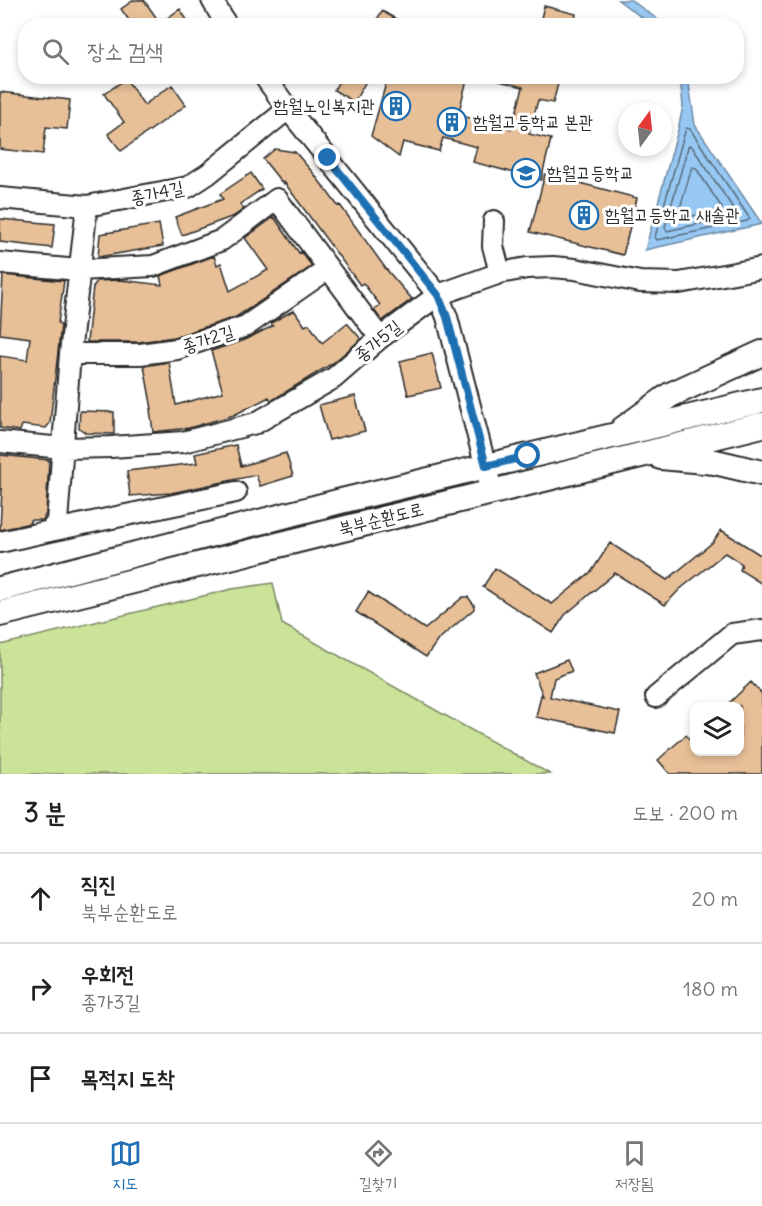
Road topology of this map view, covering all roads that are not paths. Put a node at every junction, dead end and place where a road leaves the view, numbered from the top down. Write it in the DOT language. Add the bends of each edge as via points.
graph roads {
  1 [pos="212,0"];
  2 [pos="222,18"];
  3 [pos="270,84"];
  4 [pos="288,110"];
  5 [pos="0,198"];
  6 [pos="87,206"];
  7 [pos="494,221"];
  8 [pos="0,263"];
  9 [pos="762,268"];
  10 [pos="328,269"];
  11 [pos="79,270"];
  12 [pos="500,273"];
  13 [pos="438,295"];
  14 [pos="380,338"];
  15 [pos="762,353"];
  16 [pos="70,354"];
  17 [pos="762,400"];
  18 [pos="762,425"];
  19 [pos="613,436"];
  20 [pos="0,442"];
  21 [pos="63,448"];
  22 [pos="637,456"];
  23 [pos="486,466"];
  24 [pos="762,473"];
  25 [pos="492,491"];
  26 [pos="236,492"];
  27 [pos="50,531"];
  28 [pos="0,542"];
  29 [pos="0,589"];
  30 [pos="0,614"];
  31 [pos="762,630"];
  32 [pos="656,698"];
  1 -- 2 [label="street"];
  3 -- 4 [label="street"];
  4 -- 6 [label="street, 종가4길" via="188,187"];
  4 -- 13 [label="street"];
  5 -- 6 [label="street, 종가4길"];
  6 -- 11 [label="street"];
  7 -- 12 [label="street" via="493,246"];
  8 -- 11 [label="street"];
  9 -- 12 [label="street, 종가5길" via="679,283 640,282 575,268 527,268"];
  10 -- 11 [label="street" via="277,199 222,240 153,266"];
  10 -- 14 [label="street"];
  10 -- 16 [label="street, 종가2길" via="246,326 177,349 141,354"];
  11 -- 16 [label="street"];
  12 -- 13 [label="street, 종가5길"];
  13 -- 14 [label="street, 종가5길"];
  13 -- 23 [label="street"];
  14 -- 21 [label="street, 종가5길" via="334,378 256,423 183,442"];
  15 -- 19 [label="main road" via="670,395"];
  16 -- 21 [label="street"];
  17 -- 19 [label="main road, 북부순환도로"];
  18 -- 22 [label="main road, 북부순환도로"];
  19 -- 23 [label="main road, 북부순환도로"];
  20 -- 21 [label="street, 종가5길"];
  21 -- 27 [label="street" via="57,522"];
  22 -- 24 [label="main road" via="715,462"];
  22 -- 25 [label="main road, 북부순환도로"];
  23 -- 25 [label="street"];
  23 -- 29 [label="main road, 북부순환도로"];
  25 -- 30 [label="main road, 북부순환도로"];
  26 -- 27 [label="street"];
  27 -- 28 [label="street"];
  31 -- 32 [label="street" via="732,634"];
}
